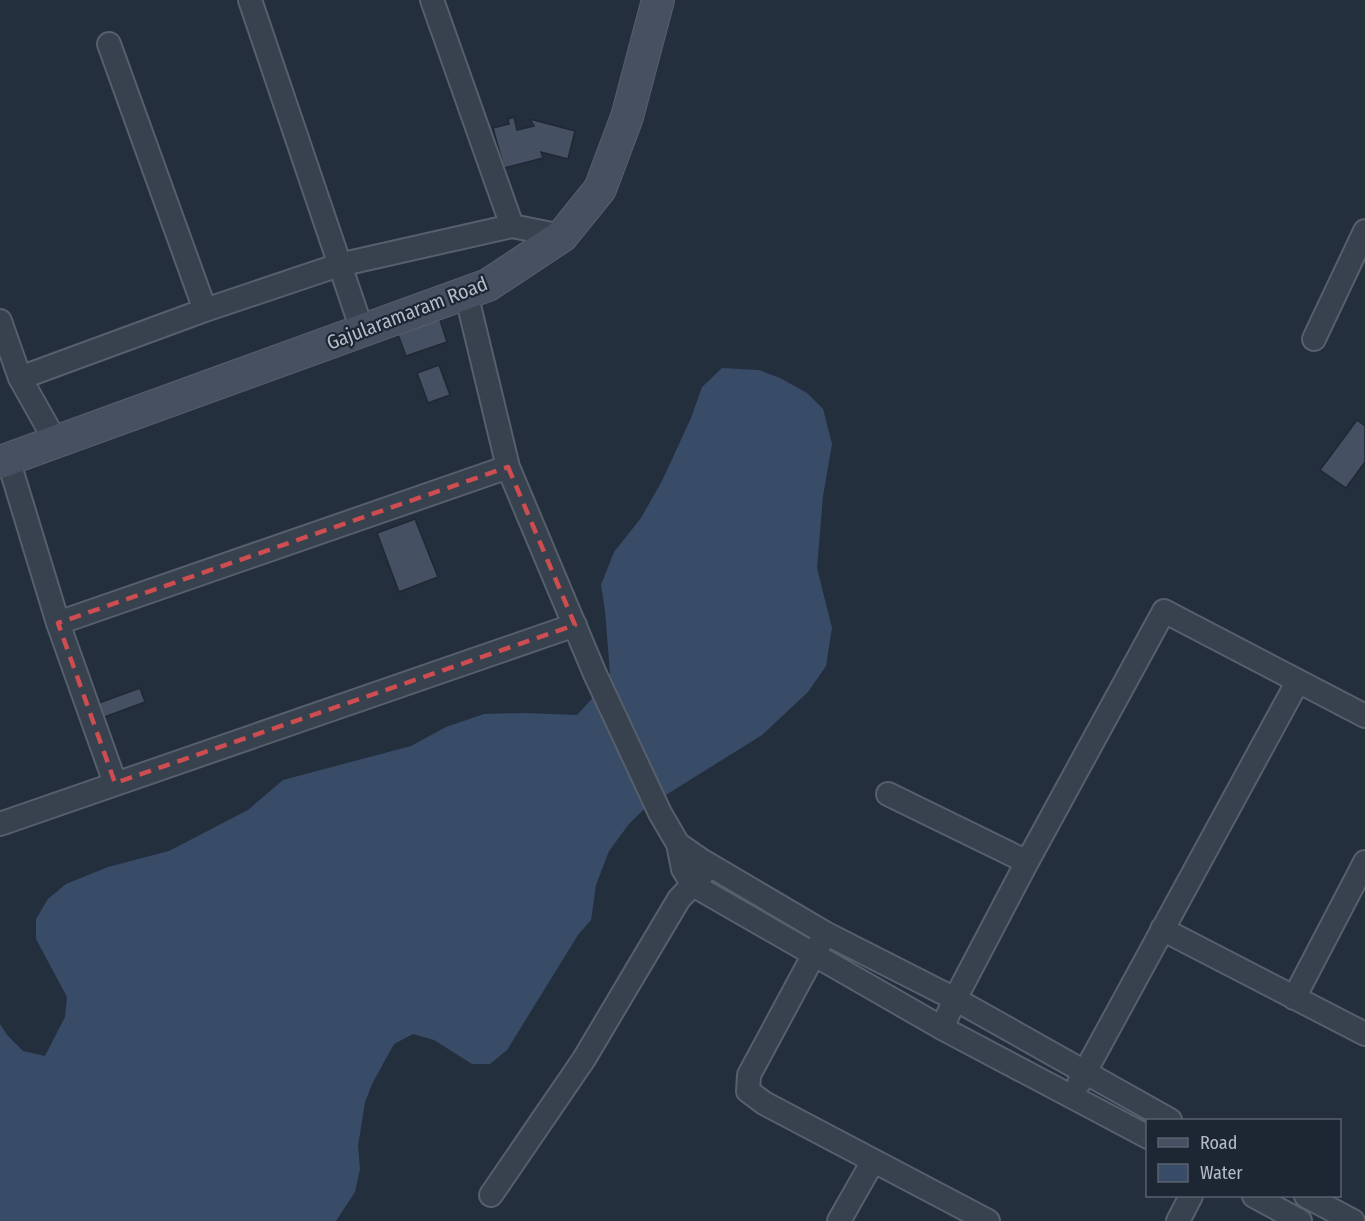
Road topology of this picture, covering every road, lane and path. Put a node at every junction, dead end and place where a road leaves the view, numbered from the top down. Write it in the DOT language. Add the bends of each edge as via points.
graph roads {
  1 [pos="250,0"];
  2 [pos="432,0"];
  3 [pos="658,0"];
  4 [pos="109,44"];
  5 [pos="512,226"];
  6 [pos="1365,231"];
  7 [pos="562,236"];
  8 [pos="339,265"];
  9 [pos="466,293"];
  10 [pos="205,310"];
  11 [pos="0,321"];
  12 [pos="362,330"];
  13 [pos="1314,339"];
  14 [pos="20,378"];
  15 [pos="56,442"];
  16 [pos="4,461"];
  17 [pos="508,467"];
  18 [pos="58,623"];
  19 [pos="575,626"];
  20 [pos="1298,681"];
  21 [pos="1365,716"];
  22 [pos="115,783"];
  23 [pos="888,794"];
  24 [pos="0,824"];
  25 [pos="678,844"];
  26 [pos="1027,862"];
  27 [pos="711,866"];
  28 [pos="1364,868"];
  29 [pos="693,885"];
  30 [pos="1162,929"];
  31 [pos="825,933"];
  32 [pos="814,955"];
  33 [pos="1294,998"];
  34 [pos="955,999"];
  35 [pos="942,1028"];
  36 [pos="1365,1034"];
  37 [pos="1085,1071"];
  38 [pos="1072,1096"];
  39 [pos="1168,1119"];
  40 [pos="1146,1136"];
  41 [pos="873,1161"];
  42 [pos="491,1195"];
  43 [pos="1190,1197"];
  44 [pos="1256,1197"];
  45 [pos="1308,1197"];
  46 [pos="1344,1219"];
  47 [pos="838,1221"];
  48 [pos="988,1221"];
  49 [pos="1178,1221"];
  50 [pos="1300,1221"];
  1 -- 8 [label="street"];
  2 -- 5 [label="street"];
  3 -- 7 [label="main road, Gajularamaram Road" via="627,117 600,189"];
  4 -- 10 [label="street"];
  5 -- 7 [label="street"];
  5 -- 8 [label="street"];
  6 -- 13 [label="street"];
  7 -- 9 [label="main road, Gajularamaram Road" via="488,285"];
  8 -- 10 [label="street"];
  8 -- 12 [label="street"];
  9 -- 12 [label="main road, Gajularamaram Road"];
  9 -- 17 [label="street"];
  10 -- 14 [label="street"];
  11 -- 14 [label="street"];
  12 -- 15 [label="main road, Gajularamaram Road"];
  14 -- 15 [label="street"];
  15 -- 16 [label="main road, Gajularamaram Road"];
  16 -- 18 [label="street"];
  17 -- 18 [label="street"];
  17 -- 19 [label="street"];
  18 -- 22 [label="street"];
  19 -- 22 [label="street"];
  19 -- 25 [label="street" via="660,813"];
  20 -- 21 [label="street"];
  20 -- 26 [label="street" via="1164,611"];
  20 -- 30 [label="street"];
  22 -- 24 [label="street"];
  23 -- 26 [label="street"];
  25 -- 27 [label="street"];
  25 -- 29 [label="street" via="683,869"];
  26 -- 34 [label="street"];
  27 -- 29 [label="street"];
  27 -- 31 [label="street"];
  28 -- 33 [label="street"];
  29 -- 32 [label="street"];
  29 -- 42 [label="street" via="679,899 584,1059"];
  30 -- 33 [label="street"];
  30 -- 37 [label="street"];
  31 -- 32 [label="street"];
  31 -- 34 [label="street"];
  32 -- 35 [label="street"];
  32 -- 41 [label="street" via="749,1075 748,1091"];
  33 -- 36 [label="street"];
  34 -- 35 [label="street"];
  34 -- 37 [label="street"];
  35 -- 38 [label="street"];
  37 -- 38 [label="street"];
  37 -- 39 [label="street"];
  38 -- 40 [label="street"];
  41 -- 47 [label="street"];
  41 -- 48 [label="street"];
  43 -- 49 [label="street"];
  44 -- 50 [label="street"];
  45 -- 46 [label="street"];
}
